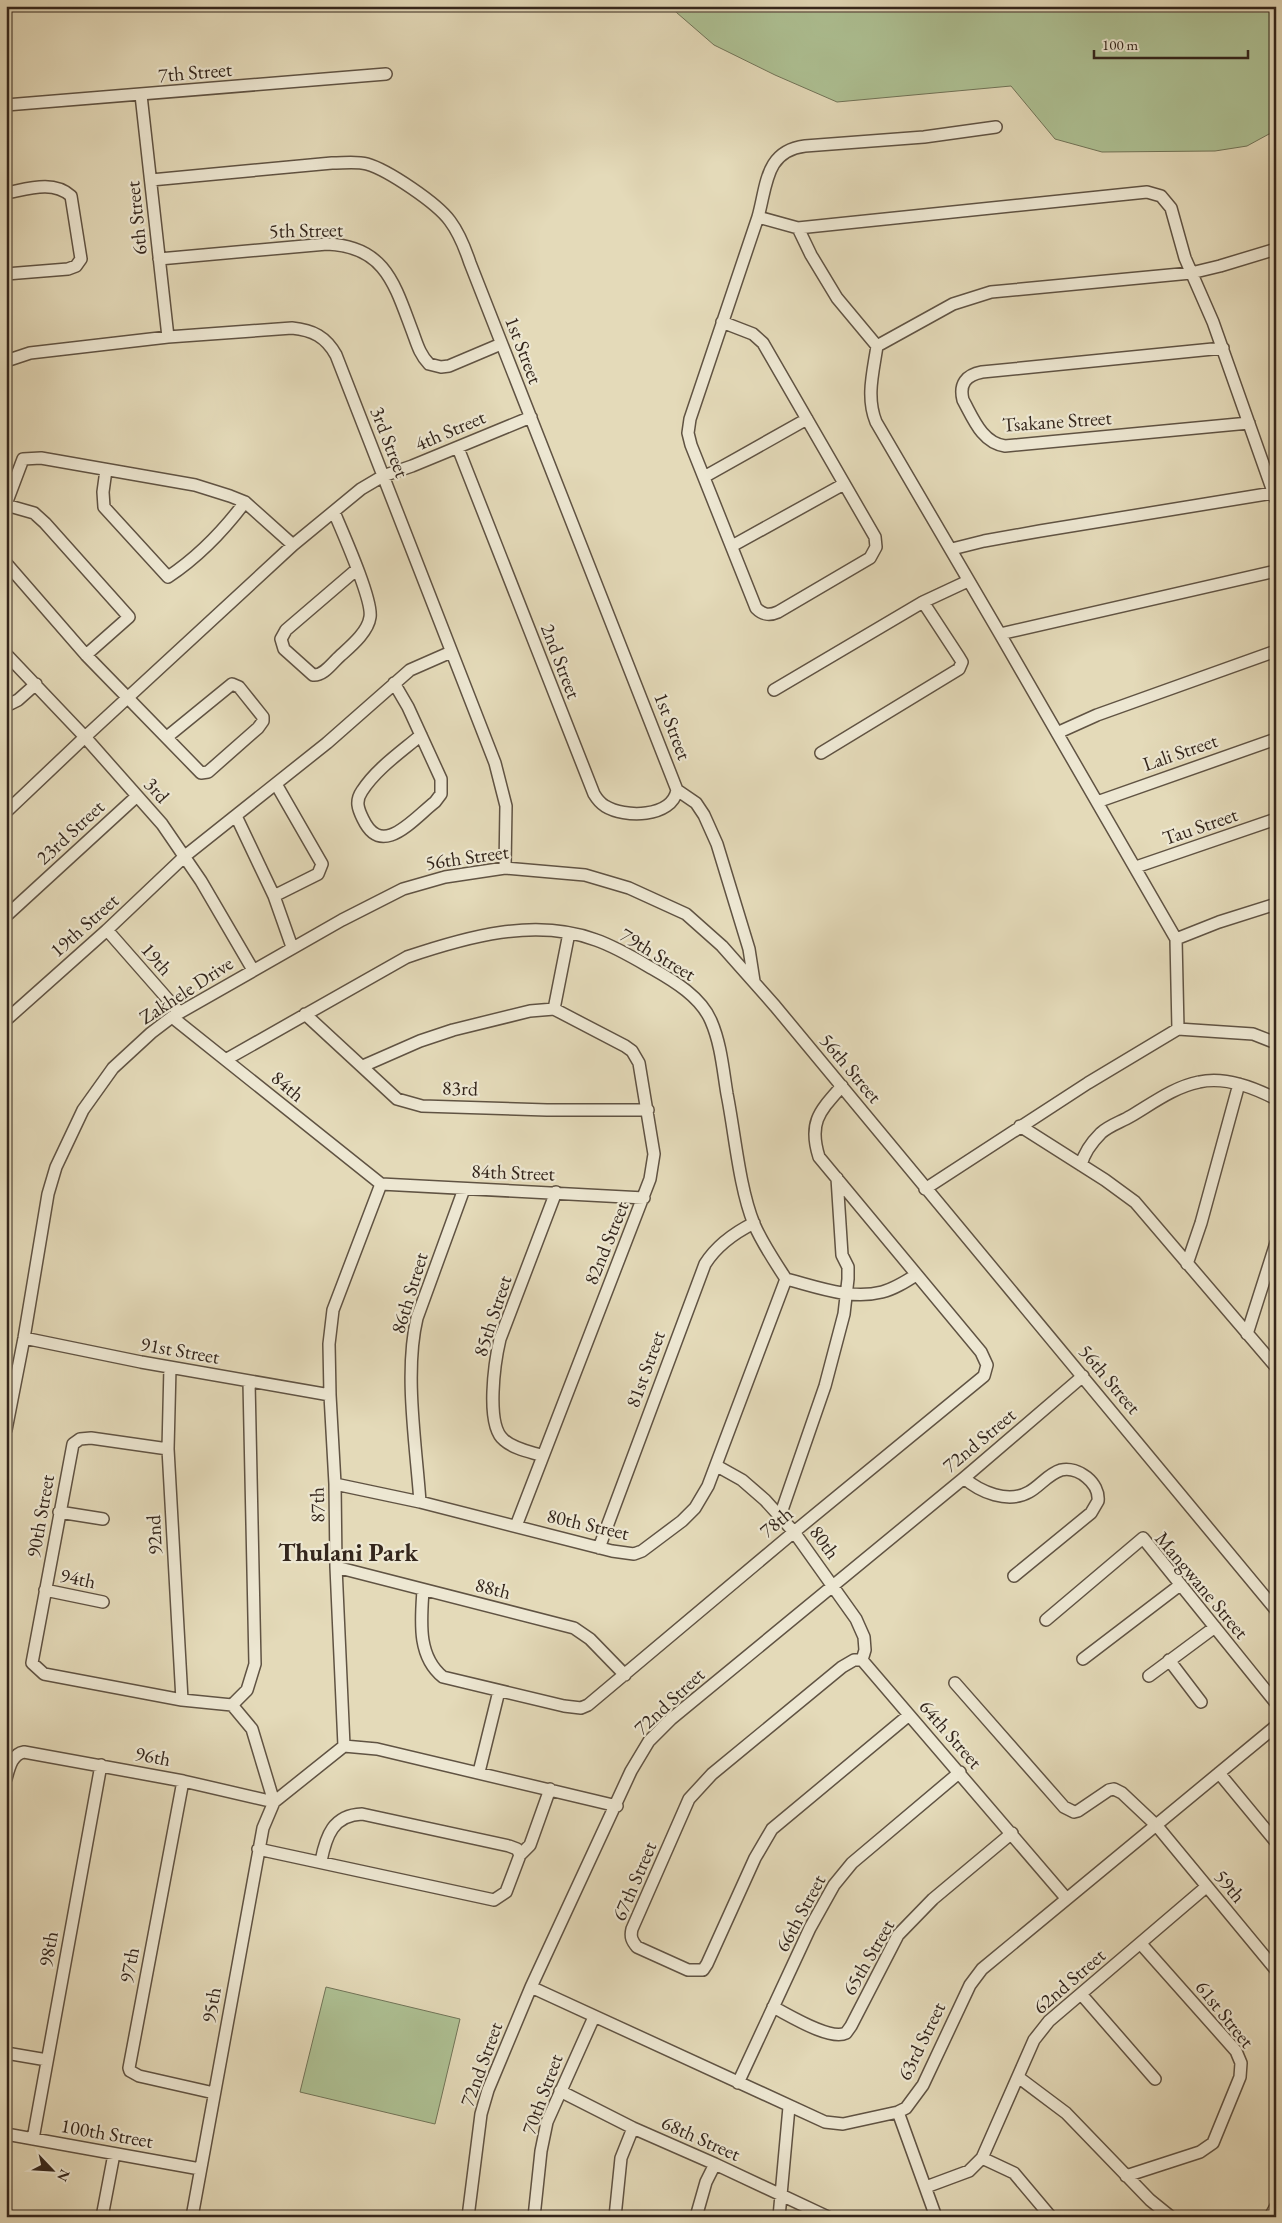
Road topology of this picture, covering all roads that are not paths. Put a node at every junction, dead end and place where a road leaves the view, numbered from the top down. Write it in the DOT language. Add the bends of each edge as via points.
graph roads {
  1 [pos="386,74"];
  2 [pos="141,95"];
  3 [pos="6,105"];
  4 [pos="996,127"];
  5 [pos="151,180"];
  6 [pos="6,193"];
  7 [pos="758,217"];
  8 [pos="798,228"];
  9 [pos="1275,251"];
  10 [pos="159,259"];
  11 [pos="1191,273"];
  12 [pos="6,274"];
  13 [pos="722,322"];
  14 [pos="168,338"];
  15 [pos="501,344"];
  16 [pos="877,346"];
  17 [pos="1222,348"];
  18 [pos="6,361"];
  19 [pos="531,417"];
  20 [pos="807,419"];
  21 [pos="1249,423"];
  22 [pos="458,448"];
  23 [pos="106,470"];
  24 [pos="384,476"];
  25 [pos="704,477"];
  26 [pos="844,484"];
  27 [pos="1274,497"];
  28 [pos="245,502"];
  29 [pos="6,504"];
  30 [pos="334,512"];
  31 [pos="293,545"];
  32 [pos="732,546"];
  33 [pos="952,549"];
  34 [pos="6,563"];
  35 [pos="356,570"];
  36 [pos="1276,571"];
  37 [pos="968,581"];
  38 [pos="923,602"];
  39 [pos="1000,634"];
  40 [pos="1276,651"];
  41 [pos="451,652"];
  42 [pos="6,654"];
  43 [pos="86,655"];
  44 [pos="394,683"];
  45 [pos="36,684"];
  46 [pos="774,690"];
  47 [pos="128,699"];
  48 [pos="6,706"];
  49 [pos="1057,733"];
  50 [pos="421,735"];
  51 [pos="84,737"];
  52 [pos="167,738"];
  53 [pos="1276,739"];
  54 [pos="821,753"];
  55 [pos="276,784"];
  56 [pos="677,790"];
  57 [pos="137,796"];
  58 [pos="1097,802"];
  59 [pos="6,812"];
  60 [pos="236,816"];
  61 [pos="1276,819"];
  62 [pos="186,856"];
  63 [pos="505,868"];
  64 [pos="1136,868"];
  65 [pos="274,896"];
  66 [pos="1276,904"];
  67 [pos="6,916"];
  68 [pos="107,930"];
  69 [pos="569,933"];
  70 [pos="1176,938"];
  71 [pos="292,948"];
  72 [pos="253,970"];
  73 [pos="754,981"];
  74 [pos="554,1009"];
  75 [pos="306,1014"];
  76 [pos="175,1015"];
  77 [pos="6,1020"];
  78 [pos="1178,1029"];
  79 [pos="1276,1043"];
  80 [pos="227,1059"];
  81 [pos="363,1066"];
  82 [pos="1239,1084"];
  83 [pos="842,1086"];
  84 [pos="1276,1099"];
  85 [pos="648,1110"];
  86 [pos="1020,1126"];
  87 [pos="1081,1165"];
  88 [pos="837,1178"];
  89 [pos="381,1184"];
  90 [pos="464,1189"];
  91 [pos="926,1189"];
  92 [pos="556,1192"];
  93 [pos="644,1198"];
  94 [pos="754,1223"];
  95 [pos="1276,1243"];
  96 [pos="1187,1264"];
  97 [pos="916,1275"];
  98 [pos="786,1279"];
  99 [pos="847,1294"];
  100 [pos="1247,1334"];
  101 [pos="24,1338"];
  102 [pos="1276,1366"];
  103 [pos="170,1367"];
  104 [pos="1083,1376"];
  105 [pos="249,1382"];
  106 [pos="330,1396"];
  107 [pos="6,1430"];
  108 [pos="168,1449"];
  109 [pos="543,1456"];
  110 [pos="717,1466"];
  111 [pos="964,1478"];
  112 [pos="336,1484"];
  113 [pos="420,1502"];
  114 [pos="59,1512"];
  115 [pos="780,1516"];
  116 [pos="103,1520"];
  117 [pos="516,1526"];
  118 [pos="794,1532"];
  119 [pos="599,1548"];
  120 [pos="336,1567"];
  121 [pos="1014,1576"];
  122 [pos="832,1584"];
  123 [pos="1180,1585"];
  124 [pos="45,1590"];
  125 [pos="423,1590"];
  126 [pos="103,1602"];
  127 [pos="1276,1610"];
  128 [pos="1046,1620"];
  129 [pos="1215,1628"];
  130 [pos="1083,1659"];
  131 [pos="862,1660"];
  132 [pos="1169,1660"];
  133 [pos="625,1675"];
  134 [pos="1149,1676"];
  135 [pos="955,1683"];
  136 [pos="499,1691"];
  137 [pos="182,1700"];
  138 [pos="1201,1702"];
  139 [pos="1276,1703"];
  140 [pos="232,1705"];
  141 [pos="909,1715"];
  142 [pos="1276,1726"];
  143 [pos="344,1746"];
  144 [pos="100,1765"];
  145 [pos="479,1772"];
  146 [pos="960,1772"];
  147 [pos="1219,1773"];
  148 [pos="6,1779"];
  149 [pos="183,1781"];
  150 [pos="550,1789"];
  151 [pos="274,1802"];
  152 [pos="616,1806"];
  153 [pos="1157,1826"];
  154 [pos="1012,1833"];
  155 [pos="1274,1836"];
  156 [pos="258,1849"];
  157 [pos="520,1855"];
  158 [pos="321,1861"];
  159 [pos="1206,1887"];
  160 [pos="1066,1898"];
  161 [pos="1141,1944"];
  162 [pos="1276,1970"];
  163 [pos="531,1988"];
  164 [pos="1081,1994"];
  165 [pos="773,2007"];
  166 [pos="594,2017"];
  167 [pos="6,2053"];
  168 [pos="47,2060"];
  169 [pos="1018,2077"];
  170 [pos="1155,2080"];
  171 [pos="738,2083"];
  172 [pos="560,2091"];
  173 [pos="214,2093"];
  174 [pos="789,2107"];
  175 [pos="898,2112"];
  176 [pos="633,2128"];
  177 [pos="6,2134"];
  178 [pos="33,2139"];
  179 [pos="114,2154"];
  180 [pos="982,2158"];
  181 [pos="715,2164"];
  182 [pos="200,2170"];
  183 [pos="1126,2176"];
  184 [pos="926,2187"];
  185 [pos="781,2194"];
  186 [pos="1276,2206"];
  187 [pos="102,2217"];
  188 [pos="192,2217"];
  189 [pos="468,2217"];
  190 [pos="534,2217"];
  191 [pos="614,2217"];
  192 [pos="696,2217"];
  193 [pos="778,2217"];
  194 [pos="828,2217"];
  195 [pos="936,2217"];
  196 [pos="1051,2217"];
  197 [pos="1171,2217"];
  198 [pos="1270,2217"];
  1 -- 2 [label="street, 7th Street"];
  2 -- 3 [label="street, 7th Street"];
  2 -- 5 [label="street, 6th Street"];
  4 -- 7 [label="street" via="788,150 772,167"];
  5 -- 10 [label="street, 6th Street"];
  5 -- 15 [label="street, 1st Street" via="332,163 368,164 386,172 448,218 455,228"];
  6 -- 12 [label="street" via="44,187 64,190 74,204 81,251 79,263 68,269"];
  7 -- 8 [label="street"];
  7 -- 13 [label="street"];
  8 -- 11 [label="street" via="1154,193 1164,197 1171,208"];
  8 -- 16 [label="street" via="837,298"];
  9 -- 11 [label="street"];
  10 -- 14 [label="street, 6th Street"];
  10 -- 15 [label="street, 5th Street" via="327,244 348,246 370,256 388,272 419,348 429,364 449,366"];
  11 -- 16 [label="street" via="991,292 953,304"];
  11 -- 17 [label="street"];
  13 -- 20 [label="street" via="754,334 761,340"];
  13 -- 25 [label="street" via="689,426 690,445"];
  14 -- 18 [label="street, 3rd Street" via="30,353"];
  14 -- 24 [label="street, 3rd Street" via="292,328 319,335 336,355"];
  15 -- 19 [label="street, 1st Street"];
  16 -- 33 [label="street" via="870,394 872,412"];
  17 -- 21 [label="street"];
  17 -- 21 [label="street, Tsakane Street" via="982,372 965,379 961,394 985,436 1005,446"];
  19 -- 22 [label="street, 4th Street"];
  19 -- 56 [label="street, 1st Street"];
  20 -- 25 [label="street"];
  20 -- 26 [label="street"];
  21 -- 27 [label="street"];
  22 -- 24 [label="street, 4th Street"];
  22 -- 56 [label="street, 2nd Street" via="594,794 608,808 645,814 668,805"];
  23 -- 28 [label="street" via="195,485"];
  23 -- 28 [label="street" via="104,507 168,576 214,538"];
  23 -- 29 [label="street" via="41,458 23,459"];
  24 -- 30 [label="street, 4th Street" via="361,489"];
  24 -- 41 [label="street, 3rd Street"];
  25 -- 32 [label="street"];
  26 -- 32 [label="street"];
  26 -- 32 [label="street" via="875,538 874,552 870,558 778,612 765,614 756,608"];
  27 -- 33 [label="street" via="984,541"];
  28 -- 31 [label="street"];
  29 -- 43 [label="street" via="34,513 45,523 129,617"];
  30 -- 31 [label="street, 4th Street"];
  30 -- 35 [label="street"];
  31 -- 47 [label="street, 4th Street"];
  33 -- 37 [label="street"];
  34 -- 43 [label="street"];
  35 -- 35 [label="street" via="282,635 284,648 313,675 325,671 368,624 369,600"];
  36 -- 39 [label="street"];
  37 -- 38 [label="street"];
  37 -- 39 [label="street"];
  38 -- 46 [label="street"];
  38 -- 54 [label="street" via="962,662 959,669"];
  39 -- 49 [label="street"];
  40 -- 49 [label="street"];
  41 -- 44 [label="street, 19th Street" via="410,670"];
  41 -- 63 [label="street, 3rd Street" via="500,777 506,806"];
  42 -- 45 [label="street, 3rd"];
  43 -- 47 [label="street"];
  44 -- 50 [label="street"];
  44 -- 55 [label="street, 19th Street"];
  45 -- 48 [label="street"];
  45 -- 51 [label="street, 3rd"];
  47 -- 51 [label="street, 4th Street"];
  47 -- 52 [label="street"];
  49 -- 58 [label="street"];
  50 -- 50 [label="street" via="441,779 441,794 390,837 374,835 368,830 358,808 361,793 382,769"];
  51 -- 57 [label="street, 3rd"];
  51 -- 59 [label="street, 4th Street"];
  52 -- 52 [label="street" via="201,772 206,773 258,728 263,717 239,687 232,684"];
  53 -- 58 [label="street, Lali Street"];
  55 -- 60 [label="street, 19th Street"];
  55 -- 65 [label="street" via="322,864 318,874"];
  56 -- 73 [label="street" via="696,803 718,844 749,949"];
  57 -- 62 [label="street, 3rd"];
  57 -- 67 [label="street, 23rd Street"];
  58 -- 64 [label="street"];
  60 -- 62 [label="street, 19th Street"];
  60 -- 65 [label="street"];
  61 -- 64 [label="street, Tau Street"];
  62 -- 68 [label="street, 19th Street"];
  62 -- 72 [label="street, 3rd"];
  63 -- 71 [label="street, 56th Street" via="410,886 374,902"];
  63 -- 73 [label="street, 56th Street" via="585,874 649,896 686,914"];
  64 -- 70 [label="street"];
  65 -- 71 [label="street"];
  66 -- 70 [label="street"];
  68 -- 76 [label="street, 19th"];
  68 -- 77 [label="street, 19th Street"];
  69 -- 74 [label="street"];
  69 -- 75 [label="street, 79th Street" via="509,931 426,951 407,957"];
  69 -- 94 [label="street, 79th Street" via="594,939 668,978 707,1012 717,1037"];
  70 -- 78 [label="street"];
  71 -- 72 [label="street, 56th Street"];
  72 -- 76 [label="street, Zakhele Drive"];
  73 -- 83 [label="street, 56th Street"];
  74 -- 81 [label="street" via="530,1011 453,1030 420,1040"];
  74 -- 85 [label="street, 82nd Street" via="632,1051 638,1063"];
  75 -- 80 [label="street, 79th Street"];
  75 -- 81 [label="street, 83rd"];
  76 -- 80 [label="street, 84th"];
  76 -- 101 [label="street, Zakhele Drive" via="150,1033 113,1068 83,1110 56,1167 48,1194"];
  78 -- 79 [label="street" via="1253,1034"];
  78 -- 86 [label="street"];
  80 -- 89 [label="street, 84th"];
  81 -- 85 [label="street, 83rd" via="397,1099 417,1105"];
  82 -- 84 [label="street"];
  82 -- 87 [label="street" via="1200,1082 1177,1089 1112,1124 1093,1143"];
  82 -- 96 [label="street"];
  83 -- 88 [label="street, 78th" via="816,1119 814,1133 819,1157"];
  83 -- 91 [label="street, 56th Street"];
  85 -- 93 [label="street, 82nd Street" via="654,1154"];
  86 -- 87 [label="street"];
  86 -- 91 [label="street"];
  87 -- 96 [label="street" via="1135,1202"];
  88 -- 97 [label="street, 78th"];
  88 -- 99 [label="street" via="842,1254 848,1267"];
  89 -- 90 [label="street, 84th Street"];
  89 -- 106 [label="street, 87th" via="333,1310 329,1344"];
  90 -- 92 [label="street, 84th Street"];
  90 -- 113 [label="street, 86th Street" via="413,1336 411,1368"];
  91 -- 104 [label="street, 56th Street"];
  92 -- 93 [label="street, 84th Street"];
  92 -- 109 [label="street, 85th Street" via="500,1339 494,1384 494,1417 499,1435 511,1444"];
  93 -- 109 [label="street, 82nd Street"];
  94 -- 98 [label="street, 79th Street"];
  94 -- 119 [label="street, 81st Street" via="724,1241 705,1264"];
  95 -- 100 [label="street"];
  96 -- 100 [label="street"];
  97 -- 99 [label="street" via="882,1292"];
  97 -- 118 [label="street, 78th" via="981,1352 987,1364 986,1372"];
  98 -- 99 [label="street"];
  98 -- 110 [label="street, 80th Street"];
  99 -- 115 [label="street" via="840,1336 825,1386"];
  100 -- 102 [label="street"];
  101 -- 103 [label="street, 91st Street"];
  101 -- 107 [label="street, Zakhele Drive"];
  103 -- 105 [label="street, 91st Street"];
  103 -- 108 [label="street, 92nd"];
  104 -- 111 [label="street, 72nd Street"];
  104 -- 127 [label="street, 56th Street"];
  105 -- 106 [label="street, 91st Street"];
  105 -- 140 [label="street" via="255,1664 247,1690"];
  106 -- 112 [label="street, 87th"];
  108 -- 114 [label="street, 90th Street" via="91,1438 76,1441 71,1450"];
  108 -- 137 [label="street, 92nd"];
  109 -- 117 [label="street, 82nd Street"];
  110 -- 115 [label="street, 80th" via="742,1480"];
  110 -- 119 [label="street, 80th Street" via="695,1508 650,1545 634,1554"];
  111 -- 121 [label="street" via="987,1493 1019,1496 1057,1472 1070,1470 1083,1475 1095,1488 1098,1501 1091,1513"];
  111 -- 122 [label="street, 72nd Street"];
  112 -- 113 [label="street, 80th Street"];
  112 -- 120 [label="street, 87th"];
  113 -- 117 [label="street, 80th Street"];
  114 -- 116 [label="street"];
  114 -- 124 [label="street, 90th Street"];
  115 -- 118 [label="street, 80th"];
  117 -- 119 [label="street, 80th Street"];
  118 -- 122 [label="street, 80th"];
  118 -- 133 [label="street, 78th"];
  120 -- 125 [label="street, 88th"];
  120 -- 143 [label="street, 87th"];
  122 -- 131 [label="street" via="864,1637"];
  122 -- 152 [label="street, 72nd Street" via="659,1730 631,1771"];
  123 -- 128 [label="street, Mangwane Street" via="1143,1538"];
  123 -- 129 [label="street, Mangwane Street"];
  123 -- 130 [label="street"];
  124 -- 126 [label="street, 94th"];
  124 -- 137 [label="street, 90th Street" via="31,1656 34,1667 44,1674"];
  125 -- 133 [label="street, 88th" via="574,1628 590,1638"];
  125 -- 136 [label="street, 78th" via="424,1645 435,1671 452,1681"];
  129 -- 132 [label="street"];
  129 -- 139 [label="street, Mangwane Street"];
  131 -- 141 [label="street, 64th Street"];
  131 -- 141 [label="street, 67th Street" via="854,1660 842,1667 694,1792 632,1929 633,1943 688,1970 703,1970 755,1858 772,1829"];
  132 -- 134 [label="street"];
  132 -- 138 [label="street"];
  133 -- 136 [label="street, 78th" via="600,1697 581,1708"];
  135 -- 153 [label="street, 59th" via="1064,1807 1078,1811 1114,1789"];
  136 -- 145 [label="street"];
  137 -- 140 [label="street, 90th Street"];
  140 -- 151 [label="street" via="252,1729"];
  141 -- 146 [label="street, 64th Street"];
  142 -- 147 [label="street, 63rd Street"];
  143 -- 145 [label="street" via="377,1749"];
  143 -- 151 [label="street"];
  144 -- 148 [label="street, 96th" via="24,1752 13,1759"];
  144 -- 149 [label="street, 96th"];
  144 -- 168 [label="street, 98th"];
  145 -- 150 [label="street"];
  146 -- 154 [label="street, 64th Street"];
  146 -- 165 [label="street, 66th Street" via="844,1871 822,1906"];
  147 -- 153 [label="street, 63rd Street"];
  147 -- 155 [label="street"];
  149 -- 151 [label="street, 96th"];
  149 -- 173 [label="street, 97th" via="129,2068 139,2076"];
  150 -- 152 [label="street"];
  150 -- 157 [label="street" via="530,1845"];
  151 -- 156 [label="street, 95th"];
  152 -- 163 [label="street, 72nd Street"];
  153 -- 159 [label="street, 59th"];
  153 -- 160 [label="street, 63rd Street"];
  154 -- 160 [label="street, 64th Street"];
  154 -- 165 [label="street, 65th Street" via="933,1899 898,1935 846,2033 824,2032"];
  156 -- 158 [label="street"];
  156 -- 173 [label="street, 95th"];
  157 -- 158 [label="street" via="506,1892 494,1900"];
  157 -- 158 [label="street" via="517,1849 509,1846 353,1814 336,1822 326,1840"];
  159 -- 161 [label="street, 62nd Street"];
  159 -- 162 [label="street, 59th"];
  160 -- 175 [label="street, 63rd Street" via="976,1976 923,2085 912,2101"];
  161 -- 164 [label="street, 62nd Street"];
  161 -- 183 [label="street, 61st Street" via="1236,2051 1242,2070 1213,2143 1191,2155"];
  163 -- 166 [label="street"];
  163 -- 189 [label="street, 72nd Street" via="486,2096"];
  164 -- 169 [label="street, 62nd Street" via="1040,2031"];
  164 -- 170 [label="street"];
  165 -- 171 [label="street, 66th Street"];
  166 -- 171 [label="street"];
  166 -- 172 [label="street, 70th Street"];
  167 -- 168 [label="street"];
  168 -- 178 [label="street, 98th"];
  169 -- 180 [label="street, 62nd Street"];
  169 -- 183 [label="street" via="1066,2113"];
  171 -- 174 [label="street"];
  172 -- 176 [label="street, 68th Street"];
  172 -- 190 [label="street, 70th Street" via="544,2133"];
  173 -- 182 [label="street, 95th"];
  174 -- 175 [label="street" via="825,2122 843,2124"];
  174 -- 185 [label="street"];
  175 -- 184 [label="street"];
  176 -- 181 [label="street, 68th Street"];
  176 -- 191 [label="street" via="622,2158"];
  177 -- 178 [label="street, 100th Street"];
  178 -- 179 [label="street, 100th Street"];
  179 -- 182 [label="street, 100th Street"];
  179 -- 187 [label="street"];
  180 -- 184 [label="street, 62nd Street" via="969,2171"];
  180 -- 196 [label="street" via="1014,2173"];
  181 -- 185 [label="street, 68th Street"];
  181 -- 192 [label="street"];
  182 -- 188 [label="street, 95th"];
  183 -- 197 [label="street"];
  184 -- 195 [label="street"];
  185 -- 193 [label="street"];
  185 -- 194 [label="street, 68th Street"];
  186 -- 198 [label="street"];
}
